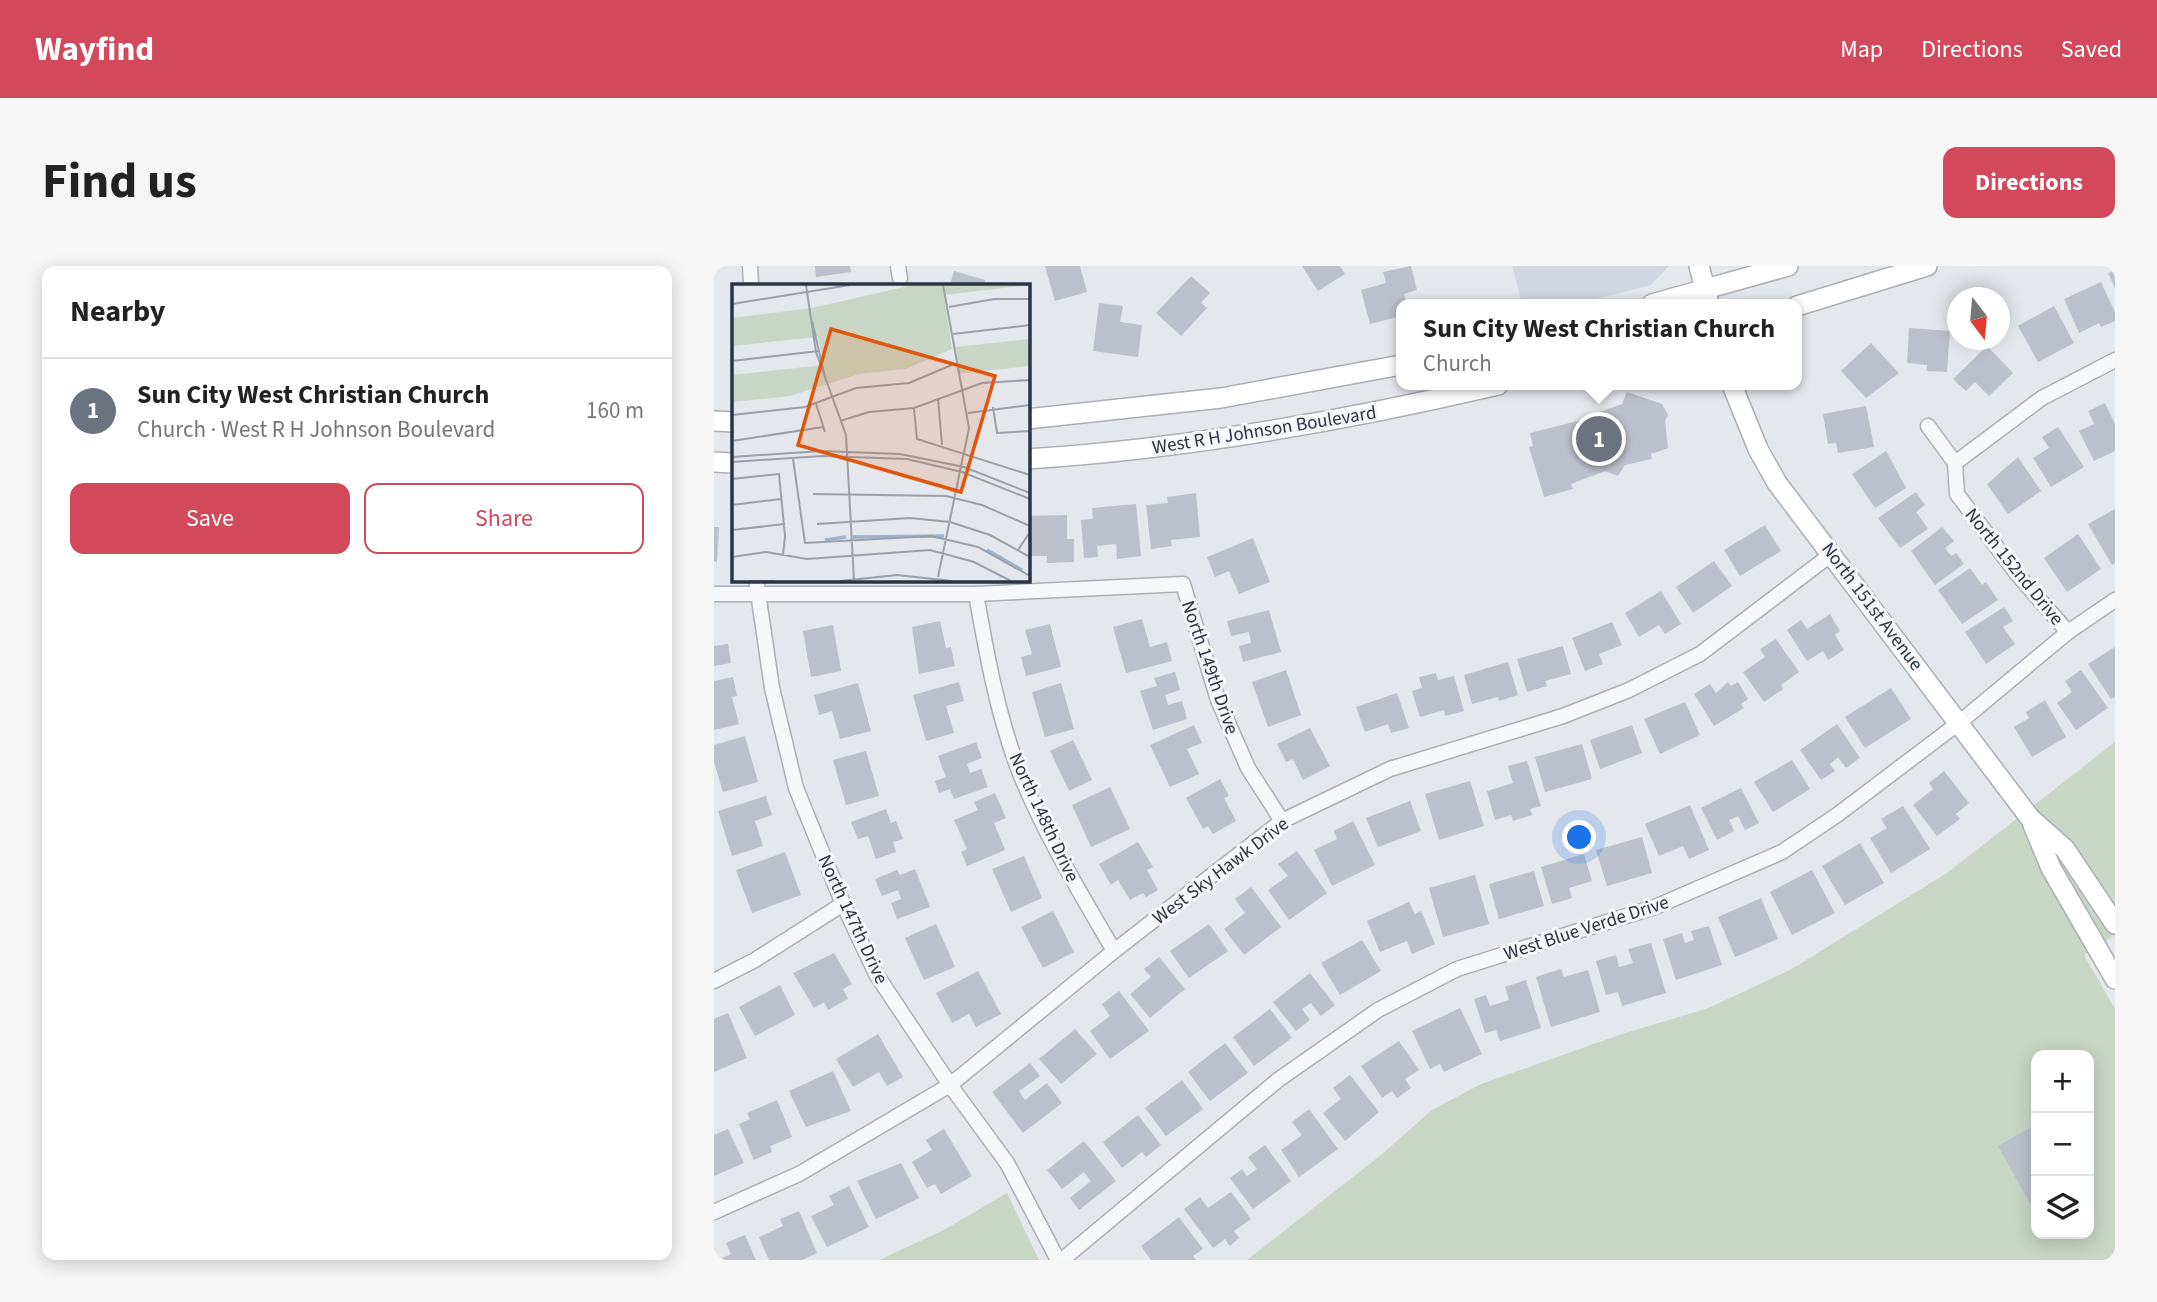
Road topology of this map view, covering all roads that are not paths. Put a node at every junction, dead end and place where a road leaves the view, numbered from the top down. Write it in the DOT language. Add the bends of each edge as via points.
graph roads {
  1 [pos="750,266"];
  2 [pos="1699,266"];
  3 [pos="1788,266"];
  4 [pos="1927,266"];
  5 [pos="751,284"];
  6 [pos="1707,297"];
  7 [pos="1802,304"];
  8 [pos="2115,360"];
  9 [pos="1396,366"];
  10 [pos="1474,390"];
  11 [pos="1734,390"];
  12 [pos="1029,419"];
  13 [pos="714,421"];
  14 [pos="732,422"];
  15 [pos="1928,426"];
  16 [pos="1029,459"];
  17 [pos="714,462"];
  18 [pos="732,463"];
  19 [pos="1955,463"];
  20 [pos="1833,553"];
  21 [pos="755,581"];
  22 [pos="714,594"];
  23 [pos="976,594"];
  24 [pos="756,596"];
  25 [pos="2115,600"];
  26 [pos="2068,632"];
  27 [pos="1960,722"];
  28 [pos="2030,818"];
  29 [pos="1282,821"];
  30 [pos="844,904"];
  31 [pos="2115,924"];
  32 [pos="1114,951"];
  33 [pos="2115,979"];
  34 [pos="714,981"];
  35 [pos="950,1085"];
  36 [pos="714,1212"];
  37 [pos="1060,1260"];
  1 -- 5 [label="street"];
  2 -- 6 [label="main road"];
  3 -- 6 [label="main road"];
  4 -- 7 [label="main road"];
  8 -- 19 [label="street" via="2042,398"];
  9 -- 12 [label="main road, West R H Johnson Boulevard" via="1221,398"];
  10 -- 16 [label="main road, West R H Johnson Boulevard" via="1283,429"];
  11 -- 20 [label="main road, North 151st Avenue" via="1777,483"];
  13 -- 14 [label="main road"];
  15 -- 19 [label="street, North 152nd Drive"];
  17 -- 18 [label="main road"];
  19 -- 26 [label="street, North 152nd Drive" via="1958,494 2017,574"];
  20 -- 27 [label="main road, North 151st Avenue"];
  20 -- 29 [label="street, West Sky Hawk Drive" via="1700,654 1629,690 1563,716 1390,769"];
  21 -- 24 [label="street, North 147th Drive"];
  22 -- 24 [label="street"];
  23 -- 24 [label="street"];
  23 -- 29 [label="street, North 149th Drive" via="1183,584 1218,700 1248,768"];
  23 -- 32 [label="street, North 148th Drive" via="991,677 1021,776 1069,874"];
  24 -- 30 [label="street, North 147th Drive" via="796,788"];
  25 -- 26 [label="street, West Blue Verde Drive"];
  26 -- 27 [label="street, West Blue Verde Drive"];
  27 -- 28 [label="main road, North 151st Avenue"];
  27 -- 37 [label="street, West Blue Verde Drive" via="1782,852 1655,907 1457,969 1378,1010 1278,1080"];
  28 -- 31 [label="main road, North 151st Avenue" via="2065,849"];
  28 -- 33 [label="main road, North 151st Avenue" via="2051,868"];
  29 -- 32 [label="street, West Sky Hawk Drive"];
  30 -- 34 [label="street"];
  30 -- 35 [label="street, North 147th Drive" via="876,974"];
  32 -- 35 [label="street, West Sky Hawk Drive"];
  35 -- 36 [label="street, West Sky Hawk Drive" via="799,1174"];
  35 -- 37 [label="street, North 147th Drive" via="1007,1163"];
}
